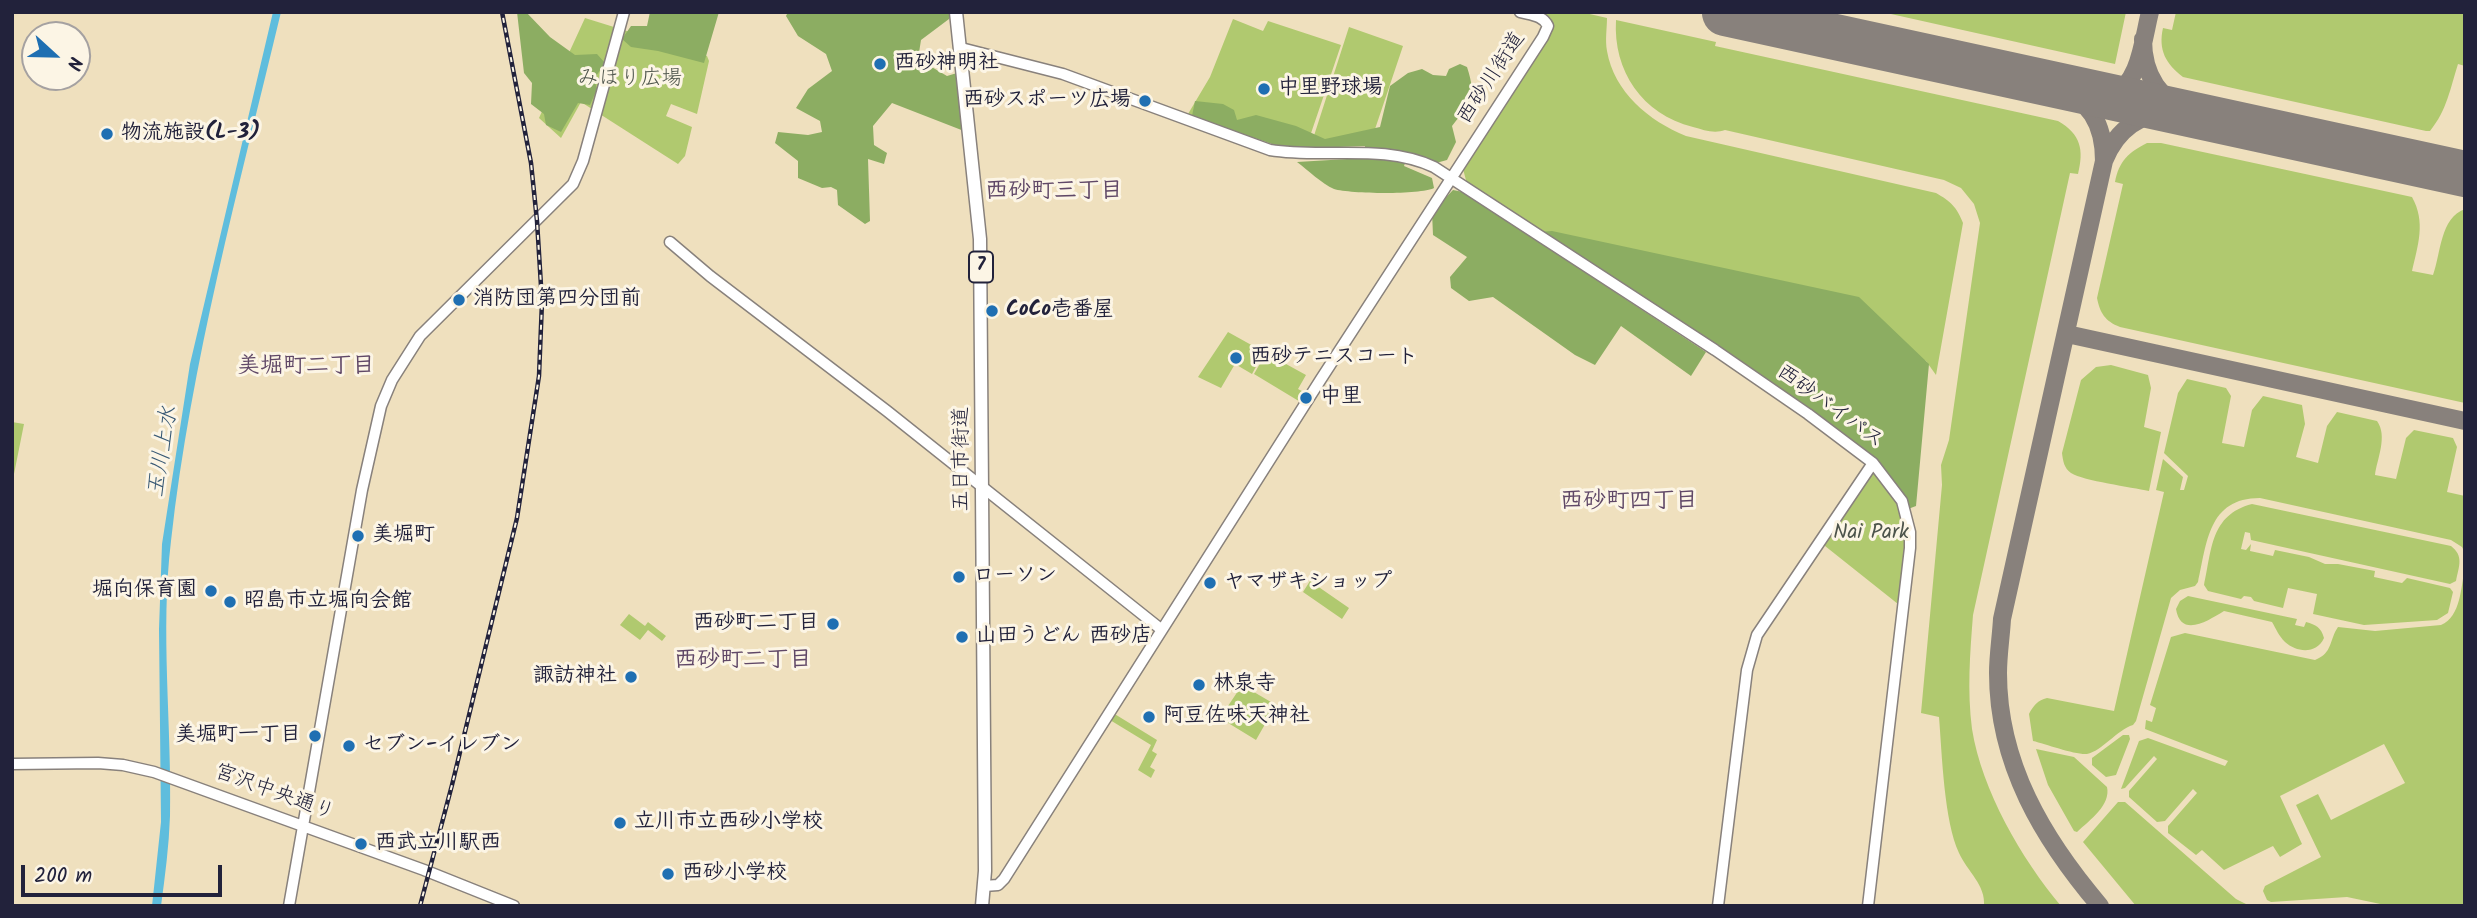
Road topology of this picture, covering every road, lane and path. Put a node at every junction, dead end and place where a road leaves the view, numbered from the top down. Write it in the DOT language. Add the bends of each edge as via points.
graph roads {
  1 [pos="624,12"];
  2 [pos="956,12"];
  3 [pos="1520,12"];
  4 [pos="961,48"];
  5 [pos="1451,179"];
  6 [pos="670,242"];
  7 [pos="1873,463"];
  8 [pos="982,487"];
  9 [pos="1162,630"];
  10 [pos="12,764"];
  11 [pos="304,826"];
  12 [pos="984,886"];
  13 [pos="289,906"];
  14 [pos="514,906"];
  15 [pos="982,906"];
  16 [pos="1718,906"];
  17 [pos="1868,906"];
  1 -- 11 [label="street" via="573,184 420,336 381,406 362,490"];
  2 -- 4 [label="main road, 五日市街道 / 7"];
  3 -- 5 [label="street, 西砂川街道" via="1542,18 1546,31"];
  4 -- 5 [label="street, 西砂バイパス" via="1063,74 1270,150 1402,156"];
  4 -- 8 [label="main road, 五日市街道 / 7" via="981,239"];
  5 -- 7 [label="street, 西砂バイパス" via="1715,350"];
  5 -- 9 [label="street"];
  6 -- 8 [label="street"];
  7 -- 16 [label="street" via="1757,635 1747,670"];
  7 -- 17 [label="street, 西砂バイパス" via="1902,501 1910,548"];
  8 -- 9 [label="street"];
  8 -- 12 [label="main road, 五日市街道 / 7"];
  9 -- 12 [label="street" via="1004,880"];
  10 -- 11 [label="street, 宮沢中央通り" via="123,765 174,778"];
  11 -- 13 [label="street"];
  11 -- 14 [label="street, 宮沢中央通り"];
  12 -- 15 [label="main road, 五日市街道 / 7"];
}
